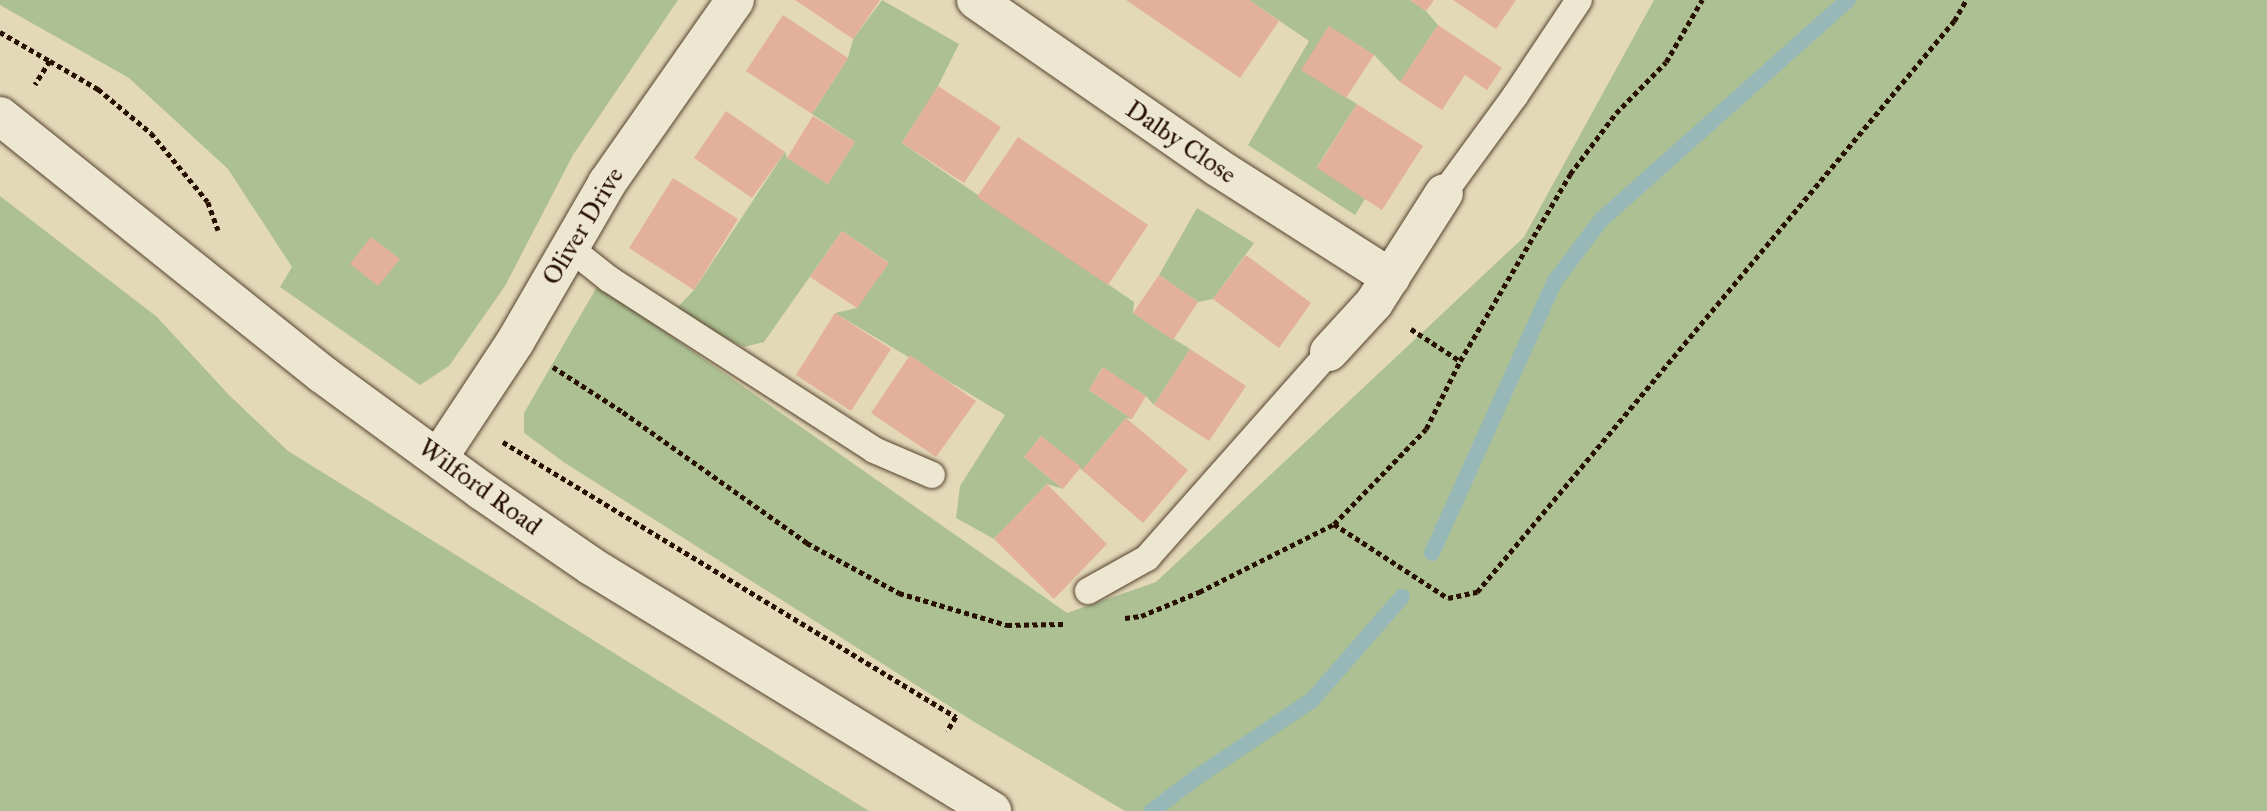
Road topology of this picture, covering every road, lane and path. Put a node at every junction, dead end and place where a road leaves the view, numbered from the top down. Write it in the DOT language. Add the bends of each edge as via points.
graph roads {
  1 [pos="735,0"];
  2 [pos="976,0"];
  3 [pos="1579,0"];
  4 [pos="1702,0"];
  5 [pos="50,61"];
  6 [pos="0,116"];
  7 [pos="1444,193"];
  8 [pos="221,237"];
  9 [pos="570,248"];
  10 [pos="1382,291"];
  11 [pos="1329,352"];
  12 [pos="1460,361"];
  13 [pos="462,423"];
  14 [pos="439,457"];
  15 [pos="932,475"];
  16 [pos="1334,524"];
  17 [pos="1088,591"];
  18 [pos="925,768"];
  19 [pos="992,811"];
  1 -- 9 [label="street, Oliver Drive" via="607,183"];
  2 -- 10 [label="street, Dalby Close" via="1217,167"];
  3 -- 7 [label="lane"];
  4 -- 12 [label="path" via="1666,62 1616,113 1570,174"];
  5 -- 8 [label="path" via="98,89 151,133 208,202"];
  6 -- 14 [label="street, Wilford Road" via="314,368"];
  7 -- 10 [label="street"];
  9 -- 13 [label="street, Oliver Drive"];
  9 -- 15 [label="lane" via="609,279 874,450"];
  10 -- 11 [label="street"];
  10 -- 12 [label="path"];
  11 -- 17 [label="lane" via="1147,558"];
  12 -- 16 [label="path" via="1426,429"];
  13 -- 14 [label="street, Oliver Drive"];
  13 -- 18 [label="path" via="517,449 956,717"];
  14 -- 18 [label="street, Wilford Road" via="591,566"];
  18 -- 19 [label="street, Wilford Road"];
}
